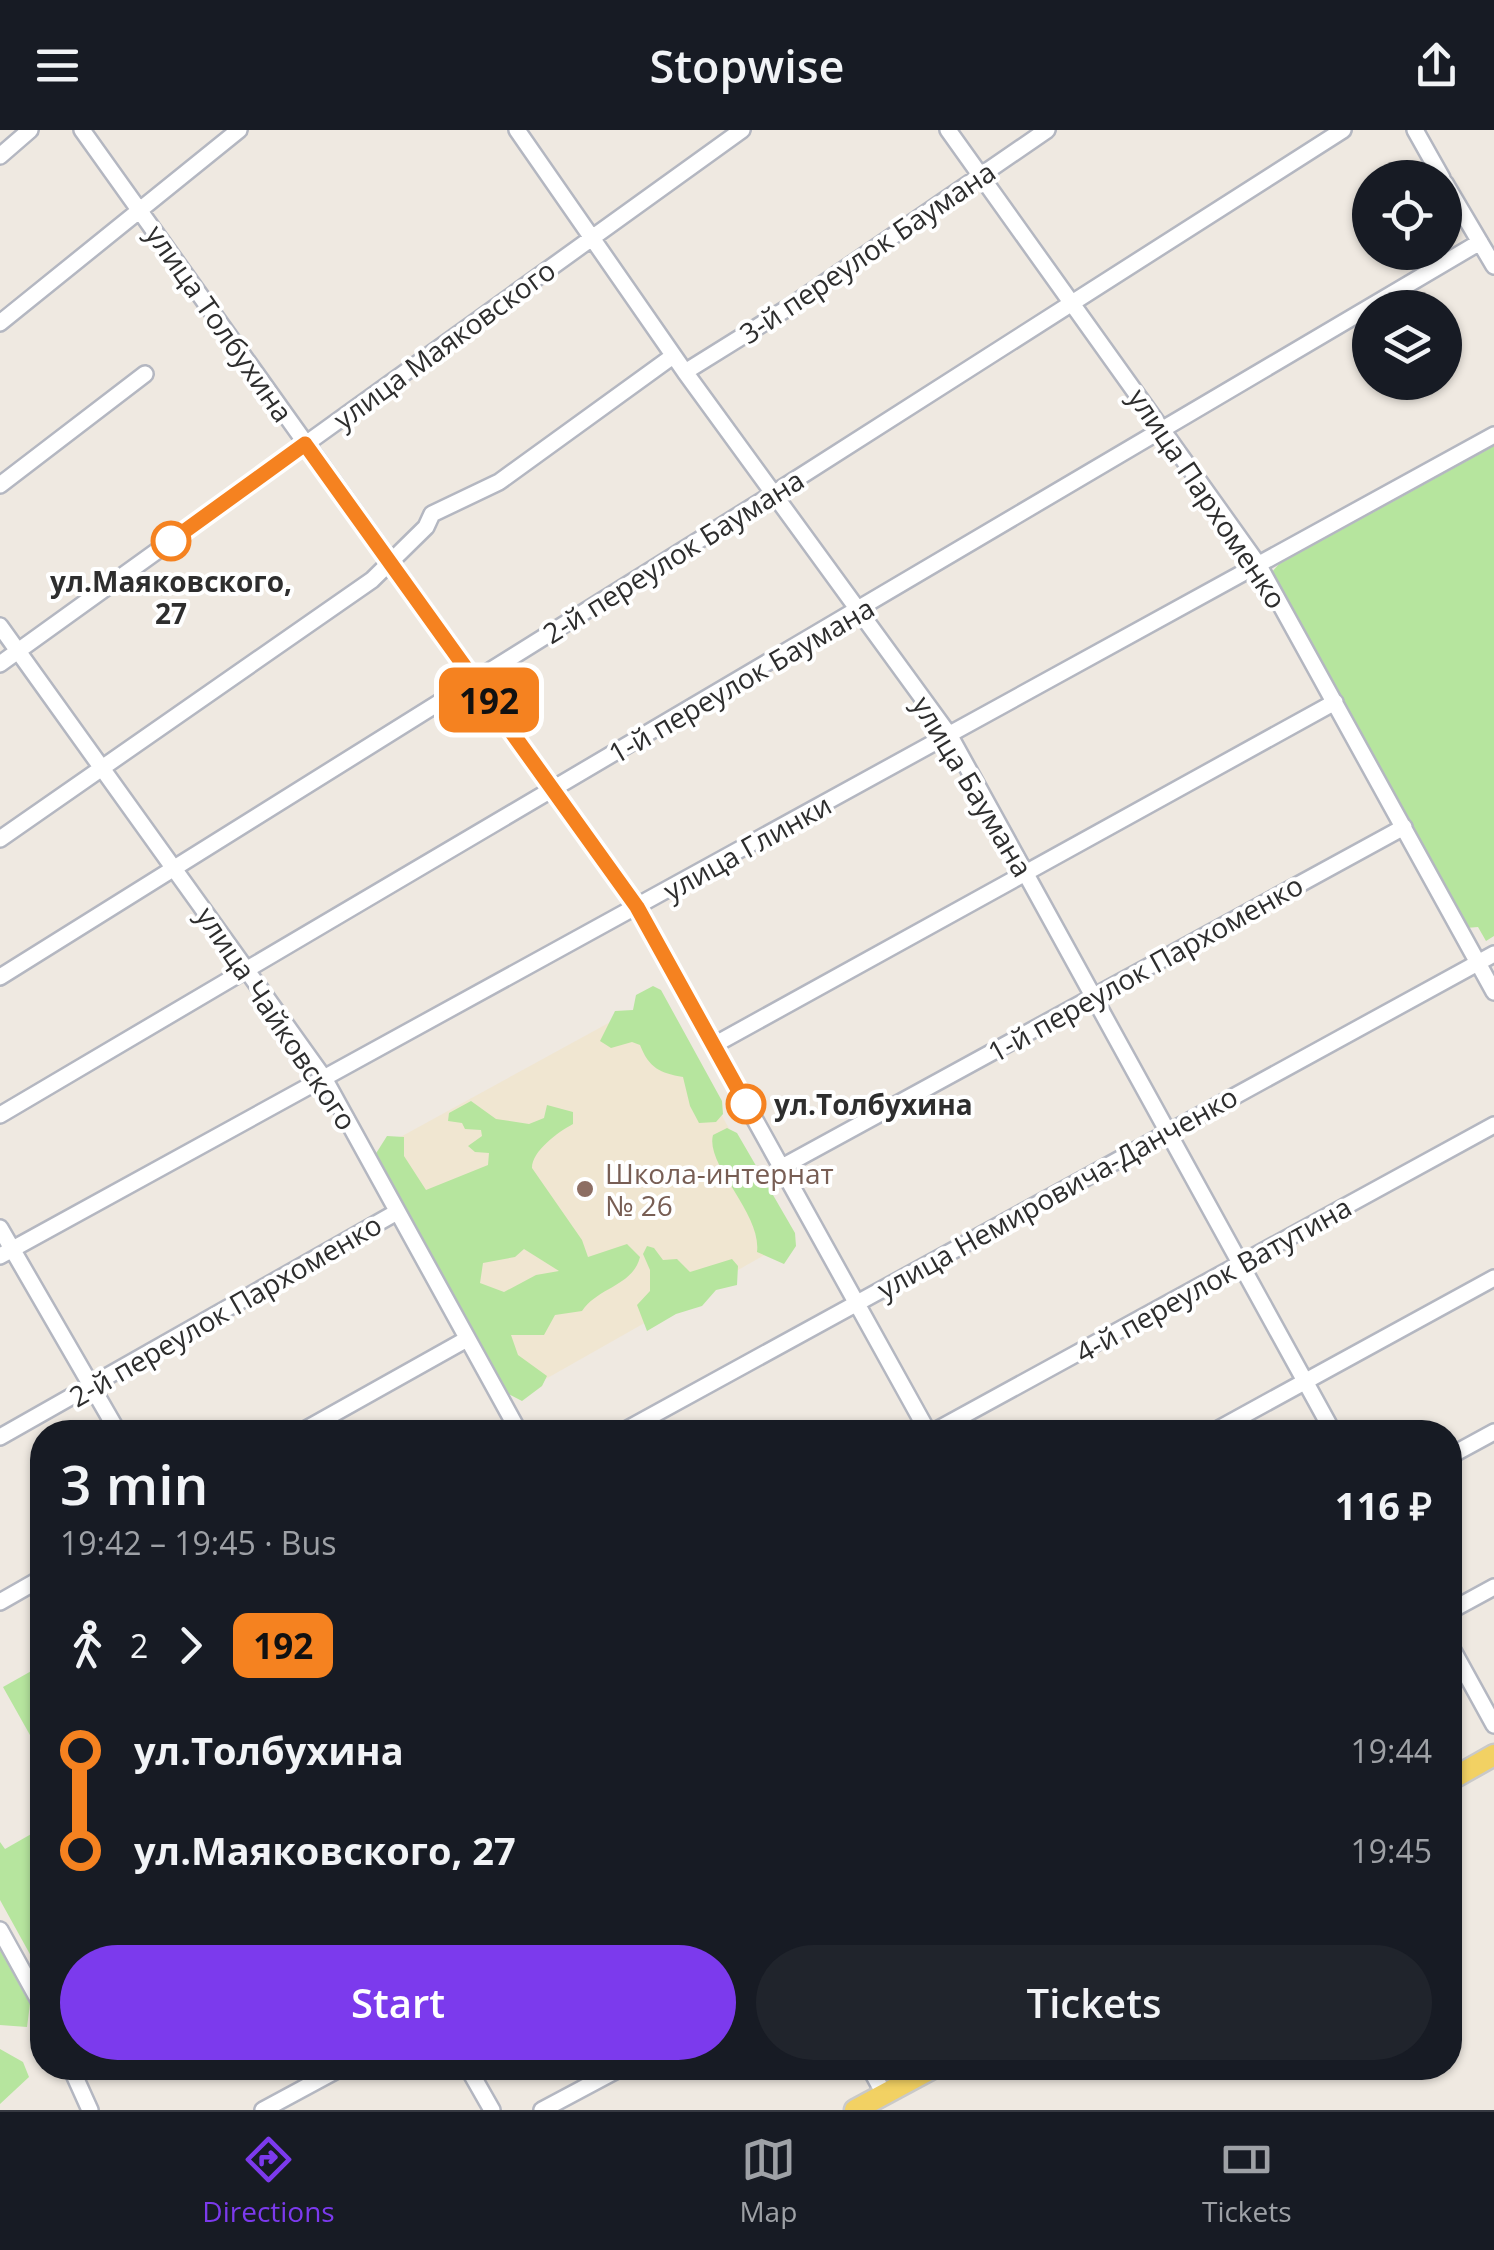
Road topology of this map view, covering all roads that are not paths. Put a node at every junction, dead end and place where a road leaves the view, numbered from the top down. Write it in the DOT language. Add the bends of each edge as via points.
graph roads {
  1 [pos="30,130"];
  2 [pos="82,130"];
  3 [pos="239,130"];
  4 [pos="518,130"];
  5 [pos="742,130"];
  6 [pos="948,130"];
  7 [pos="1048,130"];
  8 [pos="1343,130"];
  9 [pos="1415,130"];
  10 [pos="0,156"];
  11 [pos="1432,160"];
  12 [pos="980,176"];
  13 [pos="140,209"];
  14 [pos="1462,212"];
  15 [pos="593,237"];
  16 [pos="1480,242"];
  17 [pos="1494,266"];
  18 [pos="1072,303"];
  19 [pos="0,324"];
  20 [pos="673,356"];
  21 [pos="685,372"];
  22 [pos="145,374"];
  23 [pos="1161,428"];
  24 [pos="1494,436"];
  25 [pos="305,444"];
  26 [pos="0,485"];
  27 [pos="776,492"];
  28 [pos="391,563"];
  29 [pos="1258,564"];
  30 [pos="860,611"];
  31 [pos="0,626"];
  32 [pos="18,651"];
  33 [pos="0,664"];
  34 [pos="474,679"];
  35 [pos="1335,702"];
  36 [pos="950,736"];
  37 [pos="104,768"];
  38 [pos="554,790"];
  39 [pos="1404,826"];
  40 [pos="0,839"];
  41 [pos="174,866"];
  42 [pos="1025,872"];
  43 [pos="637,907"];
  44 [pos="1494,954"];
  45 [pos="1478,963"];
  46 [pos="247,968"];
  47 [pos="0,978"];
  48 [pos="1494,992"];
  49 [pos="1092,996"];
  50 [pos="714,1045"];
  51 [pos="324,1078"];
  52 [pos="0,1116"];
  53 [pos="1494,1125"];
  54 [pos="1168,1131"];
  55 [pos="782,1168"];
  56 [pos="397,1212"];
  57 [pos="0,1228"];
  58 [pos="7,1252"];
  59 [pos="1240,1264"];
  60 [pos="1494,1278"];
  61 [pos="856,1302"];
  62 [pos="467,1339"];
  63 [pos="1306,1382"];
  64 [pos="93,1386"];
  65 [pos="31,1420"];
  66 [pos="111,1420"];
  67 [pos="322,1420"];
  68 [pos="513,1420"];
  69 [pos="644,1420"];
  70 [pos="923,1420"];
  71 [pos="952,1420"];
  72 [pos="1235,1420"];
  73 [pos="1327,1420"];
  74 [pos="30,1421"];
  75 [pos="1494,1432"];
  76 [pos="0,1437"];
  77 [pos="1462,1449"];
  78 [pos="30,1585"];
  79 [pos="1494,1587"];
  80 [pos="0,1602"];
  81 [pos="1462,1604"];
  82 [pos="1462,1667"];
  83 [pos="1494,1725"];
  84 [pos="1494,1755"];
  85 [pos="1462,1773"];
  86 [pos="0,1930"];
  87 [pos="30,1984"];
  88 [pos="76,2080"];
  89 [pos="318,2080"];
  90 [pos="475,2080"];
  91 [pos="598,2080"];
  92 [pos="876,2080"];
  93 [pos="910,2080"];
  94 [pos="884,2094"];
  95 [pos="90,2110"];
  96 [pos="263,2110"];
  97 [pos="492,2110"];
  98 [pos="542,2110"];
  99 [pos="855,2110"];
  1 -- 10 [label="street"];
  2 -- 13 [label="street, улица Толбухина"];
  3 -- 13 [label="street"];
  4 -- 15 [label="street, улица Баумана"];
  5 -- 15 [label="street, улица Маяковского"];
  6 -- 12 [label="street, улица Пархоменко"];
  7 -- 12 [label="street, 3-й переулок Баумана"];
  8 -- 18 [label="street, 2-й переулок Баумана"];
  9 -- 11 [label="street"];
  12 -- 18 [label="street, улица Пархоменко"];
  12 -- 21 [label="street, 3-й переулок Баумана"];
  13 -- 19 [label="street"];
  13 -- 25 [label="street, улица Толбухина"];
  14 -- 16 [label="street"];
  15 -- 20 [label="street, улица Баумана"];
  15 -- 25 [label="street, улица Маяковского"];
  16 -- 17 [label="street"];
  16 -- 23 [label="street, 1-й переулок Баумана"];
  18 -- 23 [label="street, улица Пархоменко"];
  18 -- 27 [label="street, 2-й переулок Баумана"];
  20 -- 21 [label="street, улица Баумана"];
  20 -- 28 [label="street" via="499,482 432,514"];
  21 -- 27 [label="street, улица Баумана"];
  22 -- 26 [label="street"];
  23 -- 29 [label="street, улица Пархоменко"];
  23 -- 30 [label="street, 1-й переулок Баумана"];
  24 -- 29 [label="street, улица Глинки"];
  25 -- 28 [label="street, улица Толбухина"];
  25 -- 32 [label="street, улица Маяковского"];
  27 -- 30 [label="street, улица Баумана"];
  27 -- 34 [label="street, 2-й переулок Баумана"];
  28 -- 34 [label="street, улица Толбухина"];
  28 -- 37 [label="street"];
  29 -- 35 [label="street, улица Пархоменко"];
  29 -- 36 [label="street, улица Глинки"];
  30 -- 36 [label="street, улица Баумана"];
  30 -- 38 [label="street, 1-й переулок Баумана"];
  31 -- 32 [label="street, улица Чайковского"];
  32 -- 33 [label="street, улица Маяковского"];
  32 -- 37 [label="street, улица Чайковского"];
  34 -- 38 [label="street, улица Толбухина"];
  34 -- 41 [label="street, 2-й переулок Баумана"];
  35 -- 39 [label="street, улица Пархоменко"];
  35 -- 42 [label="street"];
  36 -- 42 [label="street, улица Баумана"];
  36 -- 43 [label="street, улица Глинки"];
  37 -- 40 [label="street"];
  37 -- 41 [label="street, улица Чайковского"];
  38 -- 43 [label="street, улица Толбухина"];
  38 -- 46 [label="street, 1-й переулок Баумана"];
  39 -- 45 [label="street, улица Пархоменко"];
  39 -- 49 [label="street, 1-й переулок Пархоменко"];
  41 -- 46 [label="street, улица Чайковского"];
  41 -- 47 [label="street, 2-й переулок Баумана"];
  42 -- 49 [label="street, улица Баумана"];
  42 -- 50 [label="street"];
  43 -- 50 [label="street, улица Толбухина"];
  43 -- 51 [label="street, улица Глинки"];
  44 -- 45 [label="street, улица Немировича-Данченко"];
  45 -- 48 [label="street, улица Пархоменко"];
  45 -- 54 [label="street, улица Немировича-Данченко"];
  46 -- 51 [label="street, улица Чайковского"];
  46 -- 52 [label="street, 1-й переулок Баумана"];
  49 -- 54 [label="street, улица Баумана"];
  49 -- 55 [label="street, 1-й переулок Пархоменко"];
  50 -- 55 [label="street, улица Толбухина"];
  51 -- 56 [label="street, улица Чайковского"];
  51 -- 58 [label="street, улица Глинки"];
  53 -- 59 [label="street, 4-й переулок Ватутина"];
  54 -- 59 [label="street, улица Баумана"];
  54 -- 61 [label="street, улица Немировича-Данченко"];
  55 -- 61 [label="street, улица Толбухина"];
  56 -- 62 [label="street, улица Чайковского"];
  56 -- 64 [label="street, 2-й переулок Пархоменко"];
  57 -- 58 [label="street"];
  58 -- 64 [label="street"];
  59 -- 63 [label="street, улица Баумана"];
  59 -- 71 [label="street, 4-й переулок Ватутина"];
  60 -- 63 [label="street"];
  61 -- 69 [label="street, улица Немировича-Данченко"];
  61 -- 70 [label="street, улица Толбухина"];
  62 -- 67 [label="street"];
  62 -- 68 [label="street, улица Чайковского"];
  63 -- 72 [label="street"];
  63 -- 73 [label="street, улица Баумана"];
  64 -- 65 [label="street, 2-й переулок Пархоменко"];
  64 -- 66 [label="street"];
  74 -- 76 [label="street, 2-й переулок Пархоменко"];
  75 -- 77 [label="street"];
  78 -- 80 [label="street"];
  79 -- 81 [label="street"];
  82 -- 83 [label="street"];
  84 -- 85 [label="main road"];
  86 -- 87 [label="street"];
  88 -- 95 [label="street"];
  89 -- 96 [label="street"];
  90 -- 97 [label="street"];
  91 -- 98 [label="street"];
  92 -- 94 [label="street"];
  93 -- 94 [label="main road"];
  94 -- 99 [label="main road"];
}
